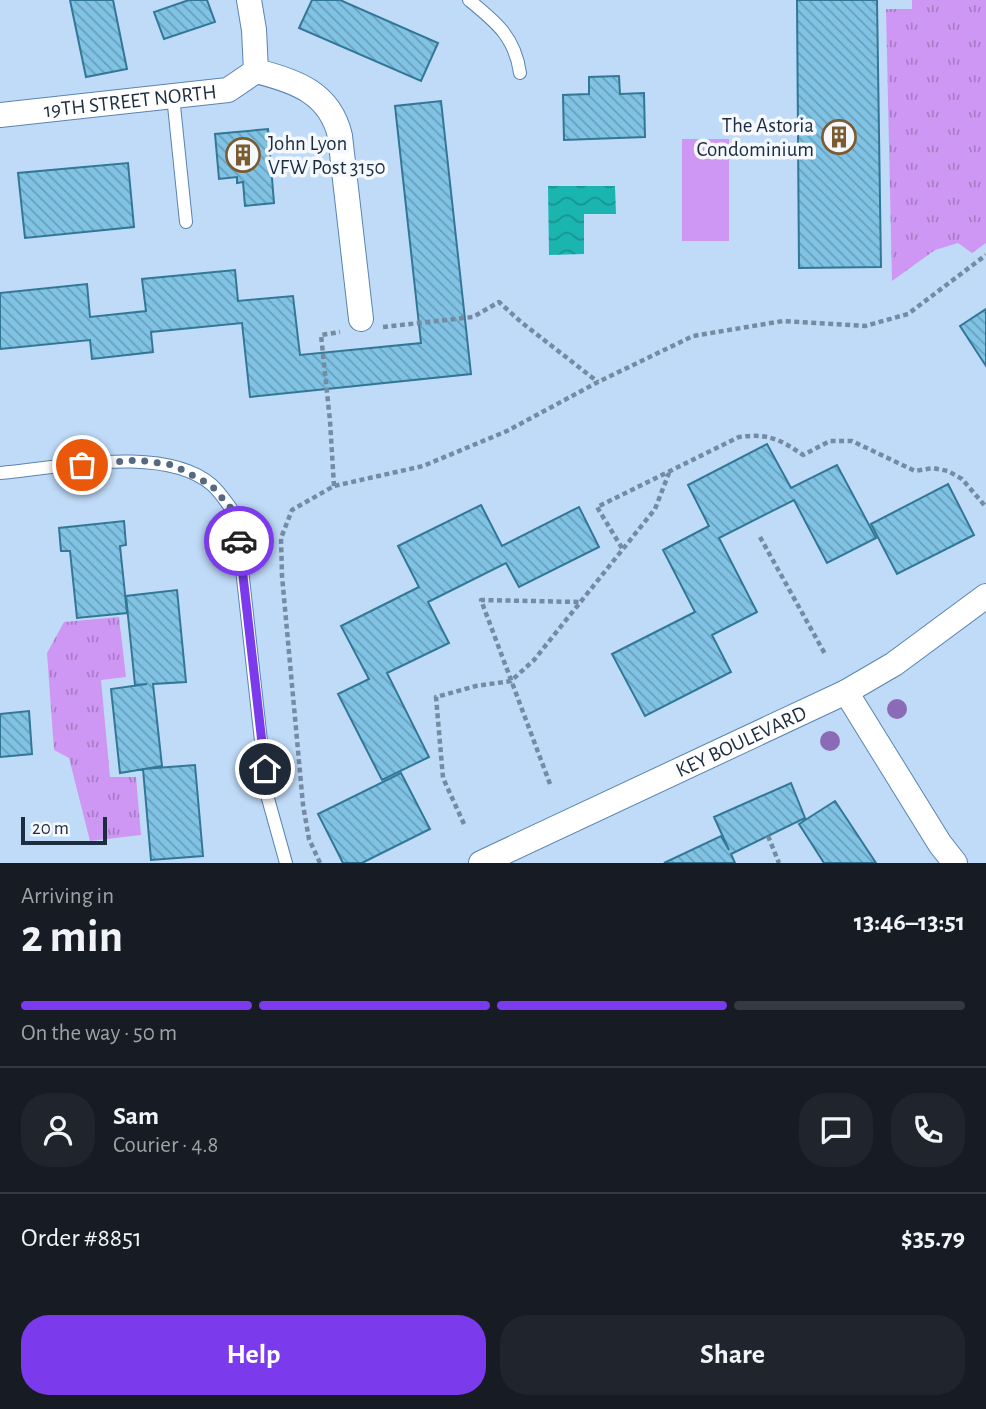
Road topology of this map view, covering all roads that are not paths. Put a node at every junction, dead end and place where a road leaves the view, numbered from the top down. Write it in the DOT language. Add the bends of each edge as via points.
graph roads {
  1 [pos="249,0"];
  2 [pos="469,0"];
  3 [pos="256,71"];
  4 [pos="520,73"];
  5 [pos="173,96"];
  6 [pos="0,115"];
  7 [pos="186,222"];
  8 [pos="361,326"];
  9 [pos="0,473"];
  10 [pos="986,596"];
  11 [pos="846,692"];
  12 [pos="286,863"];
  13 [pos="481,863"];
  14 [pos="954,863"];
  1 -- 3 [label="street"];
  2 -- 4 [label="lane" via="499,24 517,55"];
  3 -- 5 [label="street, 19TH STREET NORTH" via="228,90"];
  3 -- 8 [label="street" via="304,87 336,120"];
  5 -- 6 [label="street, 19TH STREET NORTH"];
  5 -- 7 [label="lane"];
  9 -- 12 [label="lane" via="137,460 173,465 211,485 236,514 267,795"];
  10 -- 11 [label="street, KEY BOULEVARD" via="894,664"];
  11 -- 13 [label="street, KEY BOULEVARD"];
  11 -- 14 [label="street"];
}
